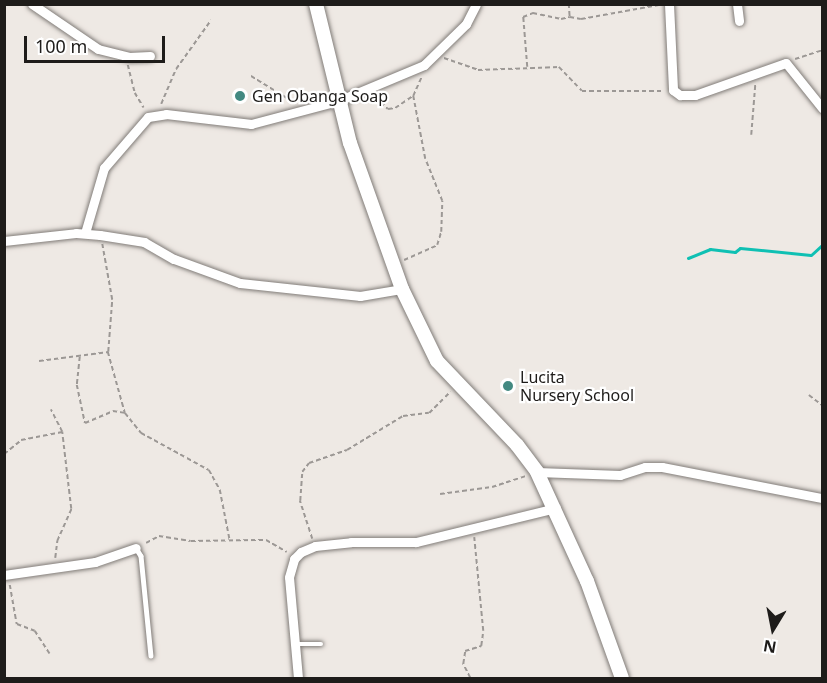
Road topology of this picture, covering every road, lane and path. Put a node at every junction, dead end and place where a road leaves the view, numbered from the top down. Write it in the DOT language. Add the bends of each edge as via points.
graph roads {
  1 [pos="33,4"];
  2 [pos="316,4"];
  3 [pos="476,4"];
  4 [pos="569,4"];
  5 [pos="663,4"];
  6 [pos="669,4"];
  7 [pos="737,4"];
  8 [pos="570,17"];
  9 [pos="211,20"];
  10 [pos="739,21"];
  11 [pos="822,50"];
  12 [pos="438,55"];
  13 [pos="150,56"];
  14 [pos="129,57"];
  15 [pos="786,63"];
  16 [pos="424,65"];
  17 [pos="527,68"];
  18 [pos="251,76"];
  19 [pos="750,76"];
  20 [pos="369,89"];
  21 [pos="673,90"];
  22 [pos="413,96"];
  23 [pos="338,100"];
  24 [pos="822,108"];
  25 [pos="300,111"];
  26 [pos="159,113"];
  27 [pos="148,117"];
  28 [pos="751,135"];
  29 [pos="85,233"];
  30 [pos="100,235"];
  31 [pos="4,241"];
  32 [pos="393,264"];
  33 [pos="402,289"];
  34 [pos="108,352"];
  35 [pos="80,357"];
  36 [pos="39,361"];
  37 [pos="455,383"];
  38 [pos="809,395"];
  39 [pos="822,405"];
  40 [pos="51,410"];
  41 [pos="125,413"];
  42 [pos="62,432"];
  43 [pos="4,454"];
  44 [pos="537,472"];
  45 [pos="440,494"];
  46 [pos="822,498"];
  47 [pos="556,508"];
  48 [pos="474,529"];
  49 [pos="230,541"];
  50 [pos="315,546"];
  51 [pos="136,548"];
  52 [pos="294,559"];
  53 [pos="54,565"];
  54 [pos="6,575"];
  55 [pos="296,644"];
  56 [pos="321,644"];
  57 [pos="50,654"];
  58 [pos="151,656"];
  59 [pos="298,678"];
  60 [pos="470,678"];
  61 [pos="622,678"];
  1 -- 14 [label="street" via="81,40"];
  2 -- 23 [label="street"];
  3 -- 12 [label="street" via="466,24"];
  4 -- 8 [label="path"];
  5 -- 8 [label="path" via="592,19"];
  6 -- 21 [label="street"];
  7 -- 10 [label="street"];
  8 -- 17 [label="path" via="533,13 523,17"];
  9 -- 26 [label="path" via="176,69"];
  11 -- 15 [label="path"];
  12 -- 16 [label="street"];
  12 -- 17 [label="path" via="478,70"];
  13 -- 14 [label="street"];
  14 -- 27 [label="path" via="128,71"];
  15 -- 19 [label="street"];
  15 -- 24 [label="street"];
  16 -- 20 [label="street"];
  16 -- 22 [label="path"];
  17 -- 21 [label="path" via="559,66 582,91 621,94"];
  18 -- 25 [label="path" via="293,100"];
  19 -- 21 [label="street" via="695,95 680,95"];
  19 -- 28 [label="path" via="757,88"];
  20 -- 22 [label="path" via="388,109"];
  20 -- 23 [label="street"];
  22 -- 32 [label="path" via="425,159 442,201 441,232 438,245"];
  23 -- 25 [label="street"];
  23 -- 32 [label="street"];
  25 -- 26 [label="street" via="251,123"];
  26 -- 27 [label="street"];
  27 -- 29 [label="street" via="104,168"];
  29 -- 30 [label="street"];
  29 -- 31 [label="street"];
  30 -- 33 [label="street" via="144,242 174,259 240,283 352,296"];
  30 -- 34 [label="path" via="112,300"];
  32 -- 33 [label="street"];
  33 -- 37 [label="street" via="429,348"];
  34 -- 35 [label="path"];
  34 -- 41 [label="path"];
  35 -- 36 [label="path"];
  35 -- 41 [label="path" via="77,385 85,423 113,411"];
  37 -- 44 [label="street" via="518,445"];
  37 -- 50 [label="path" via="429,413 403,416 347,450 309,464 302,472 300,501"];
  38 -- 39 [label="path"];
  40 -- 42 [label="path"];
  41 -- 49 [label="path" via="141,433 209,470 220,490"];
  42 -- 43 [label="path" via="21,440"];
  42 -- 53 [label="path" via="71,509 57,541"];
  44 -- 45 [label="path" via="492,487"];
  44 -- 46 [label="street" via="620,475 645,467 662,467"];
  44 -- 47 [label="street"];
  47 -- 48 [label="street"];
  47 -- 61 [label="street"];
  48 -- 50 [label="street" via="416,542"];
  48 -- 60 [label="path" via="483,631 481,646 465,651 463,664"];
  49 -- 51 [label="path" via="159,536"];
  49 -- 52 [label="path" via="266,540"];
  50 -- 52 [label="street"];
  51 -- 53 [label="street" via="95,562"];
  51 -- 58 [label="lane" via="141,556"];
  52 -- 55 [label="street" via="289,577"];
  53 -- 54 [label="street"];
  54 -- 57 [label="path" via="17,624 35,631"];
  55 -- 56 [label="lane"];
  55 -- 59 [label="street"];
}
